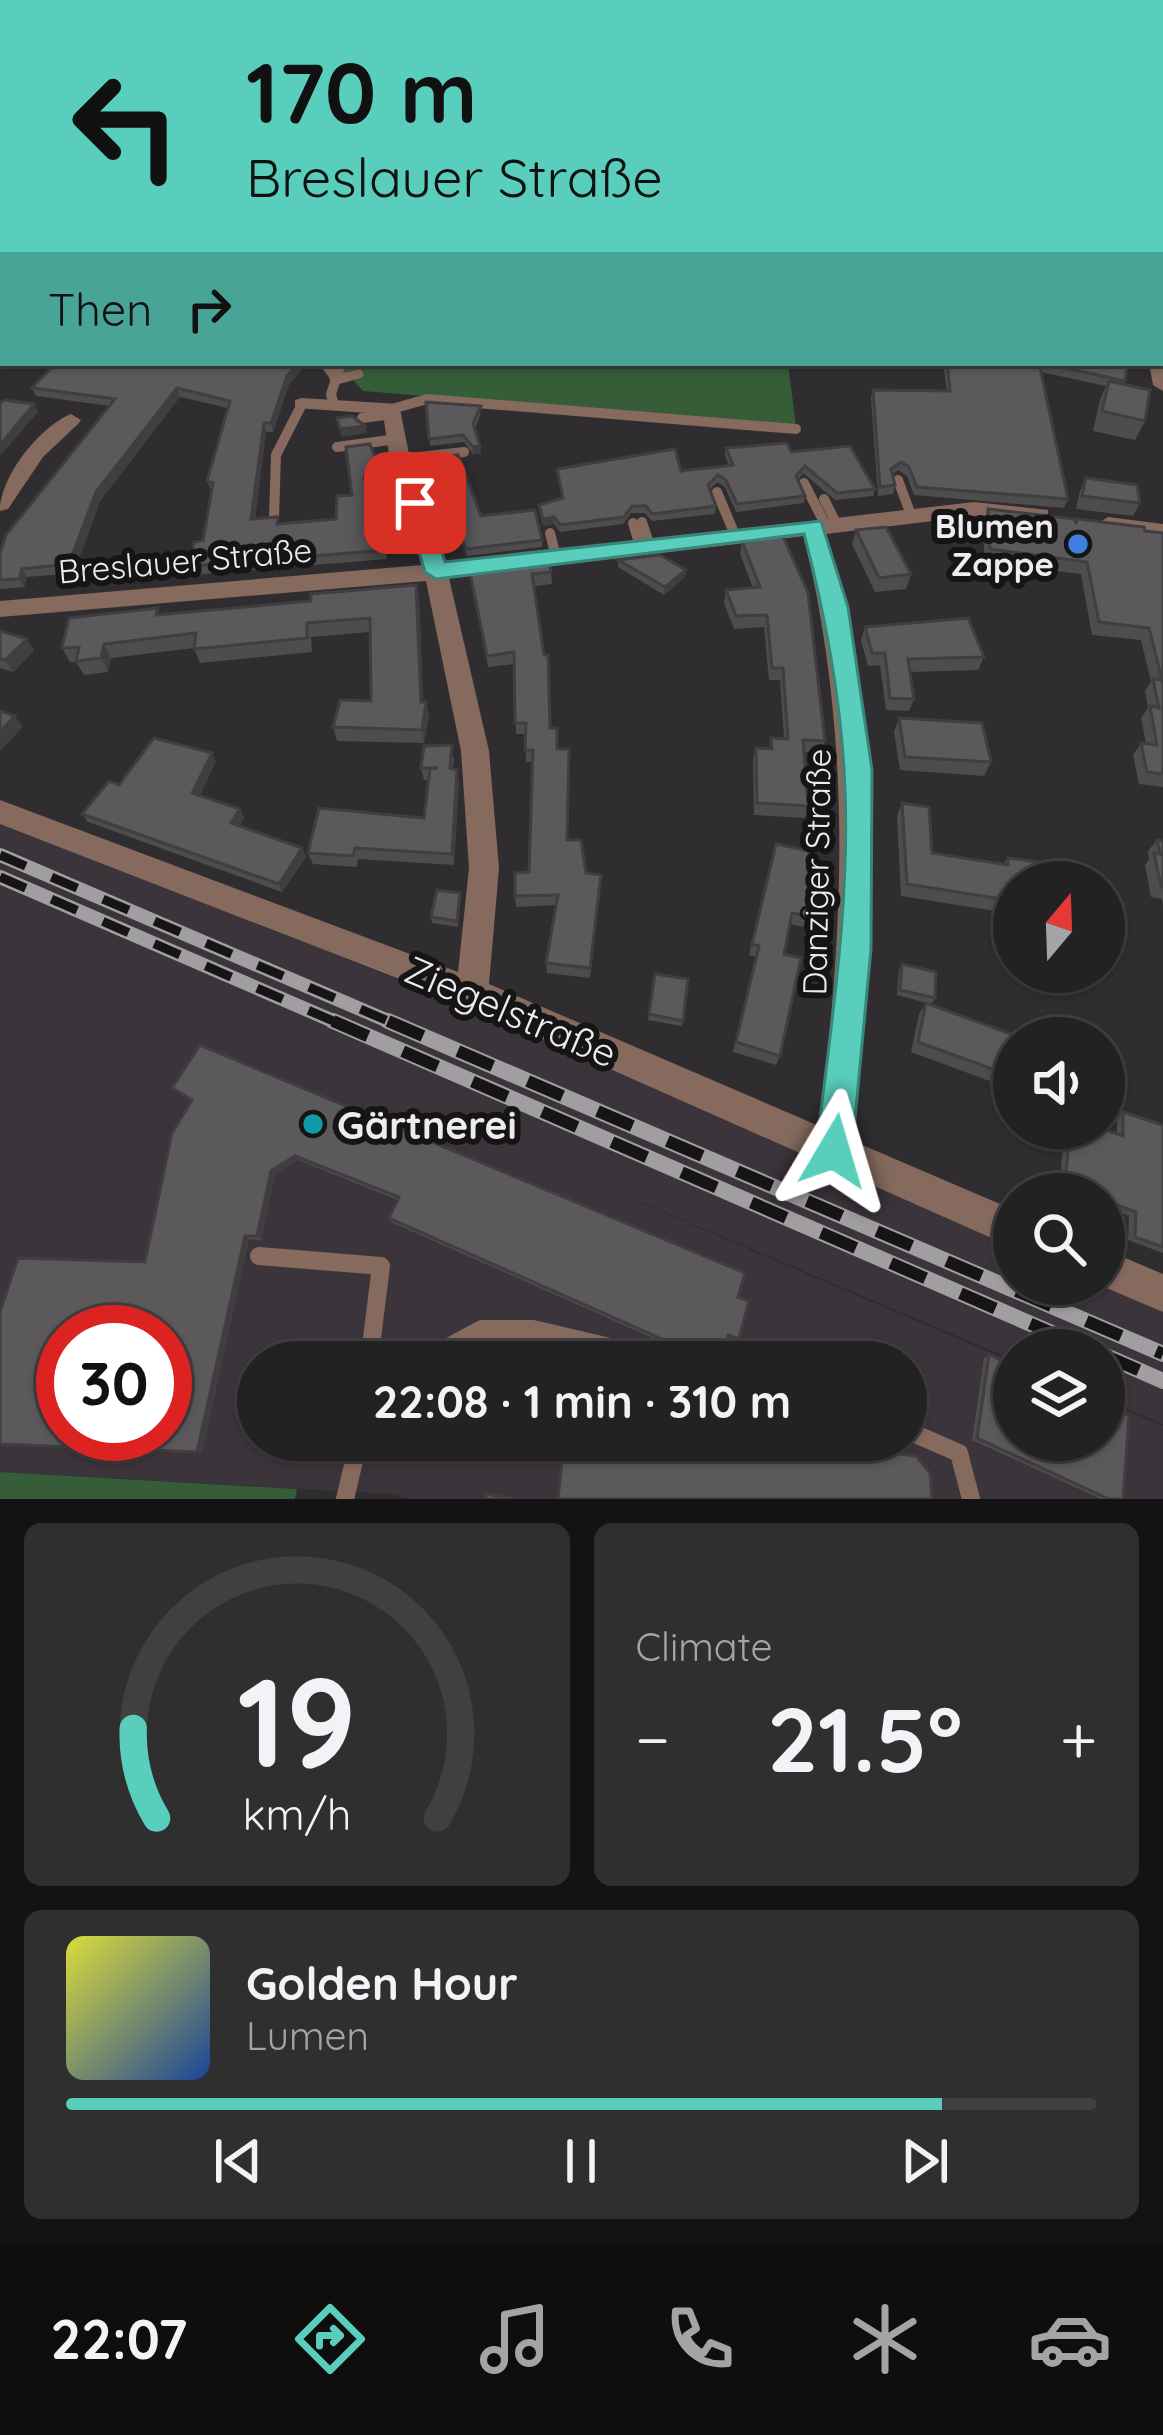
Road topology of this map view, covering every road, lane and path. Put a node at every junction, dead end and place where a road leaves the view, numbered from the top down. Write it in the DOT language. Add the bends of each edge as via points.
graph roads {
  1 [pos="325,366"];
  2 [pos="341,366"];
  3 [pos="359,374"];
  4 [pos="335,392"];
  5 [pos="302,404"];
  6 [pos="362,418"];
  7 [pos="71,420"];
  8 [pos="796,429"];
  9 [pos="398,443"];
  10 [pos="338,447"];
  11 [pos="430,450"];
  12 [pos="367,451"];
  13 [pos="464,452"];
  14 [pos="898,480"];
  15 [pos="803,483"];
  16 [pos="375,485"];
  17 [pos="721,492"];
  18 [pos="0,504"];
  19 [pos="450,512"];
  20 [pos="911,515"];
  21 [pos="274,518"];
  22 [pos="825,518"];
  23 [pos="421,522"];
  24 [pos="384,529"];
  25 [pos="1163,531"];
  26 [pos="740,535"];
  27 [pos="436,572"];
  28 [pos="0,609"];
  29 [pos="0,812"];
  30 [pos="472,992"];
  31 [pos="834,1151"];
  32 [pos="993,1220"];
  33 [pos="259,1256"];
  34 [pos="1125,1277"];
  35 [pos="1163,1293"];
  36 [pos="372,1341"];
  37 [pos="460,1341"];
  38 [pos="584,1341"];
  39 [pos="927,1439"];
  40 [pos="353,1461"];
  41 [pos="345,1499"];
  42 [pos="971,1499"];
  1 -- 4 [label="lane"];
  2 -- 4 [label="lane"];
  3 -- 4 [label="lane"];
  4 -- 5 [label="street"];
  4 -- 9 [label="street"];
  5 -- 21 [label="lane" via="276,455"];
  6 -- 9 [label="lane"];
  7 -- 18 [label="street" via="35,453"];
  8 -- 9 [label="lane" via="428,399"];
  9 -- 10 [label="lane"];
  9 -- 11 [label="lane"];
  9 -- 12 [label="lane"];
  9 -- 13 [label="lane"];
  9 -- 16 [label="lane"];
  9 -- 23 [label="street"];
  14 -- 20 [label="lane"];
  15 -- 22 [label="lane"];
  17 -- 26 [label="lane"];
  19 -- 23 [label="lane"];
  20 -- 22 [label="street, Breslauer Straße"];
  20 -- 25 [label="street, Breslauer Straße" via="985,508"];
  22 -- 26 [label="street, Breslauer Straße"];
  22 -- 31 [label="street, Danziger Straße" via="858,770 856,949"];
  23 -- 24 [label="lane"];
  23 -- 27 [label="street"];
  26 -- 27 [label="street, Breslauer Straße" via="641,534"];
  27 -- 28 [label="street, Breslauer Straße"];
  27 -- 30 [label="street" via="481,809"];
  29 -- 30 [label="street, Ziegelstraße"];
  30 -- 31 [label="street, Ziegelstraße"];
  31 -- 32 [label="street, Ziegelstraße"];
  33 -- 36 [label="lane" via="381,1266"];
  34 -- 35 [label="street"];
  37 -- 38 [label="lane" via="482,1329"];
  39 -- 42 [label="lane" via="958,1453"];
  40 -- 41 [label="lane"];
}
